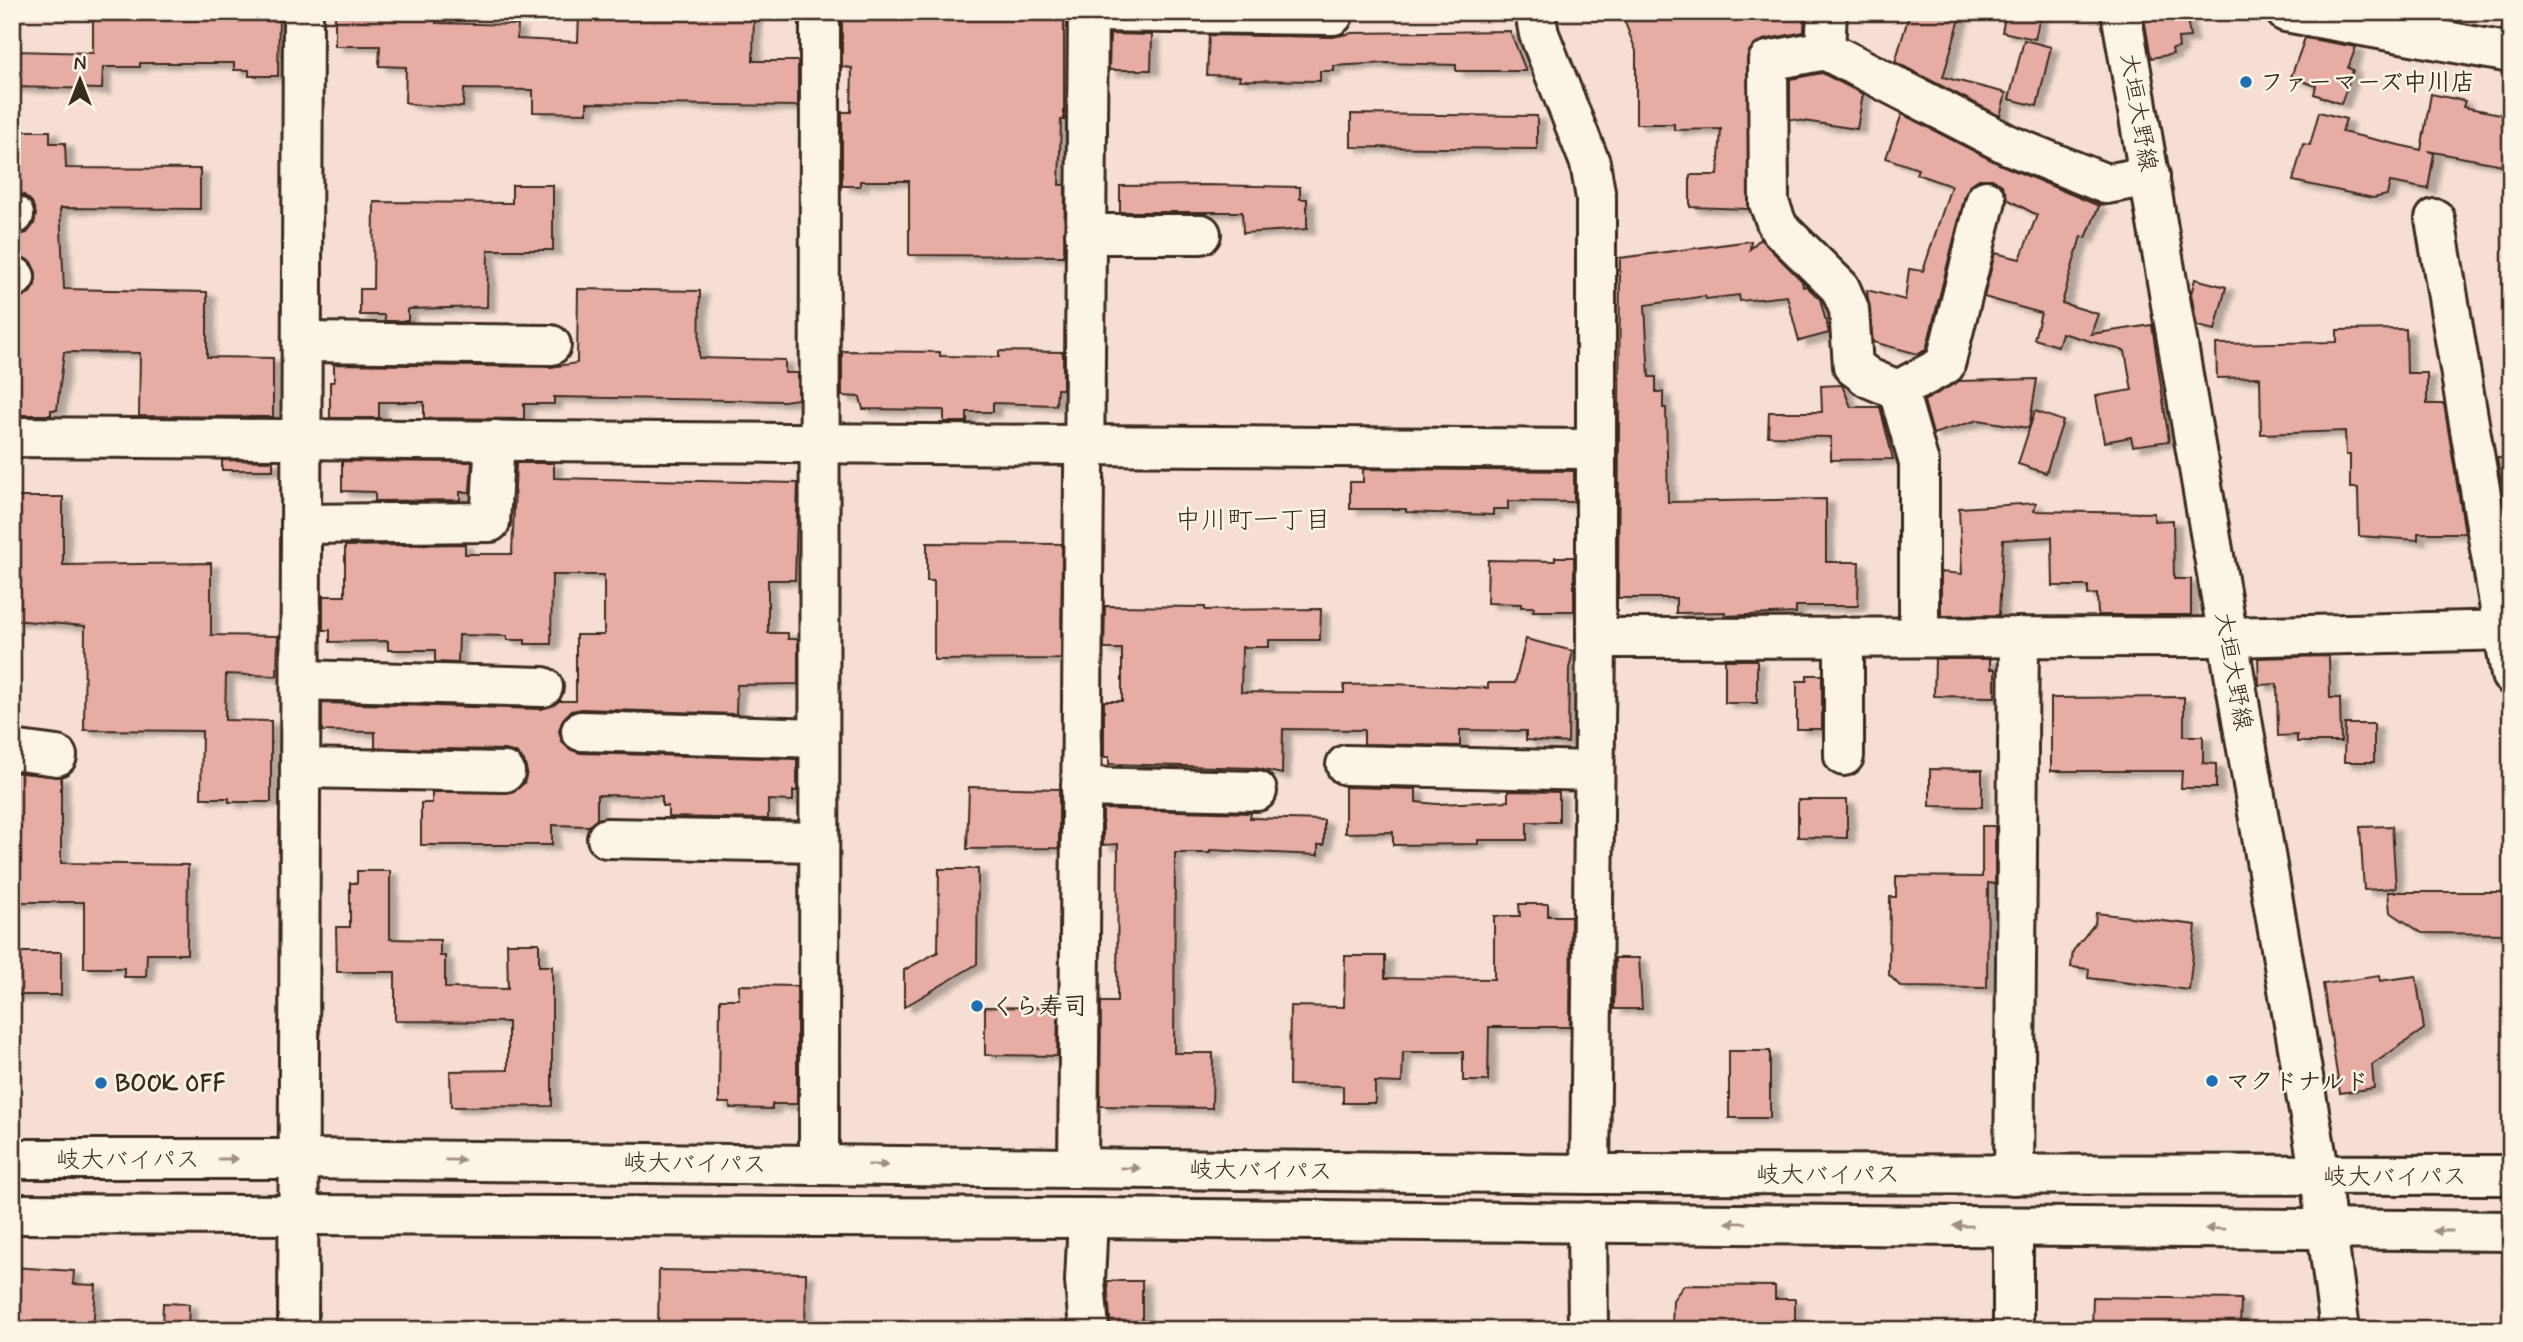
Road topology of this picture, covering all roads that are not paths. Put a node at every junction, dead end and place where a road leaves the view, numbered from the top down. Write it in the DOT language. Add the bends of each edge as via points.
graph roads {
  1 [pos="303,12"];
  2 [pos="820,12"];
  3 [pos="1535,12"];
  4 [pos="1827,12"];
  5 [pos="2121,12"];
  6 [pos="2286,12"];
  7 [pos="1334,15"];
  8 [pos="1825,50"];
  9 [pos="2511,53"];
  10 [pos="2150,176"];
  11 [pos="1986,200"];
  12 [pos="2435,219"];
  13 [pos="1085,234"];
  14 [pos="1201,234"];
  15 [pos="302,342"];
  16 [pos="551,345"];
  17 [pos="1898,390"];
  18 [pos="12,437"];
  19 [pos="302,440"];
  20 [pos="495,440"];
  21 [pos="821,441"];
  22 [pos="1083,446"];
  23 [pos="1594,449"];
  24 [pos="302,524"];
  25 [pos="2507,630"];
  26 [pos="2228,636"];
  27 [pos="2019,637"];
  28 [pos="1596,638"];
  29 [pos="1844,638"];
  30 [pos="1919,638"];
  31 [pos="2511,675"];
  32 [pos="301,680"];
  33 [pos="543,687"];
  34 [pos="582,732"];
  35 [pos="819,738"];
  36 [pos="12,750"];
  37 [pos="57,756"];
  38 [pos="1844,756"];
  39 [pos="1346,765"];
  40 [pos="300,768"];
  41 [pos="1594,771"];
  42 [pos="505,772"];
  43 [pos="1081,787"];
  44 [pos="1257,790"];
  45 [pos="607,838"];
  46 [pos="818,842"];
  47 [pos="12,1158"];
  48 [pos="298,1158"];
  49 [pos="819,1164"];
  50 [pos="1078,1167"];
  51 [pos="1590,1174"];
  52 [pos="2014,1175"];
  53 [pos="2511,1175"];
  54 [pos="2320,1176"];
  55 [pos="298,1213"];
  56 [pos="12,1214"];
  57 [pos="1088,1218"];
  58 [pos="1587,1222"];
  59 [pos="2013,1227"];
  60 [pos="2327,1231"];
  61 [pos="2511,1231"];
  62 [pos="298,1330"];
  63 [pos="1089,1330"];
  64 [pos="1588,1330"];
  65 [pos="2013,1330"];
  66 [pos="2340,1330"];
  1 -- 15 [label="main road"];
  2 -- 21 [label="main road"];
  3 -- 23 [label="main road" via="1539,34 1590,163 1596,198"];
  4 -- 8 [label="main road"];
  5 -- 10 [label="main road, 大垣大野線"];
  6 -- 9 [label="main road"];
  7 -- 13 [label="main road" via="1088,12"];
  8 -- 10 [label="main road" via="2009,145 2106,184"];
  8 -- 17 [label="main road" via="1768,61 1769,203 1779,227 1840,288 1849,309 1853,366"];
  10 -- 26 [label="main road, 大垣大野線"];
  11 -- 17 [label="main road" via="1945,365"];
  12 -- 25 [label="main road"];
  13 -- 14 [label="main road"];
  13 -- 22 [label="main road"];
  15 -- 16 [label="main road"];
  15 -- 19 [label="main road"];
  17 -- 30 [label="main road" via="1919,463"];
  18 -- 19 [label="main road"];
  19 -- 20 [label="main road"];
  19 -- 24 [label="main road"];
  20 -- 21 [label="main road"];
  20 -- 24 [label="main road" via="490,522"];
  21 -- 22 [label="main road"];
  21 -- 35 [label="main road"];
  22 -- 23 [label="main road"];
  22 -- 43 [label="main road"];
  23 -- 28 [label="main road"];
  24 -- 32 [label="main road"];
  25 -- 26 [label="main road"];
  25 -- 31 [label="main road"];
  26 -- 27 [label="main road"];
  26 -- 54 [label="main road, 大垣大野線"];
  27 -- 30 [label="main road"];
  27 -- 52 [label="main road"];
  28 -- 29 [label="main road"];
  28 -- 41 [label="main road"];
  29 -- 30 [label="main road"];
  29 -- 38 [label="main road"];
  32 -- 33 [label="main road"];
  32 -- 40 [label="main road"];
  34 -- 35 [label="main road"];
  35 -- 46 [label="main road"];
  36 -- 37 [label="main road"];
  39 -- 41 [label="main road"];
  40 -- 42 [label="main road"];
  40 -- 48 [label="main road"];
  41 -- 51 [label="main road"];
  43 -- 44 [label="main road"];
  43 -- 50 [label="main road"];
  45 -- 46 [label="main road"];
  46 -- 49 [label="main road"];
  47 -- 48 [label="main road, 岐大バイパス, one-way"];
  48 -- 49 [label="main road, 岐大バイパス, one-way"];
  48 -- 55 [label="main road"];
  49 -- 50 [label="main road, 岐大バイパス, one-way"];
  50 -- 51 [label="main road, 岐大バイパス, one-way"];
  51 -- 52 [label="main road, 岐大バイパス"];
  52 -- 54 [label="main road, 岐大バイパス"];
  53 -- 54 [label="main road, 岐大バイパス"];
  54 -- 60 [label="main road, 大垣大野線"];
  55 -- 56 [label="main road, 岐大バイパス"];
  55 -- 57 [label="main road, 岐大バイパス"];
  55 -- 62 [label="main road"];
  57 -- 58 [label="main road, 岐大バイパス"];
  57 -- 63 [label="main road" via="1085,1281"];
  59 -- 58 [label="main road, 岐大バイパス, one-way"];
  58 -- 64 [label="main road"];
  60 -- 59 [label="main road, 岐大バイパス, one-way"];
  59 -- 65 [label="main road"];
  61 -- 60 [label="main road, 岐大バイパス, one-way"];
  60 -- 66 [label="main road, 大垣大野線"];
}
